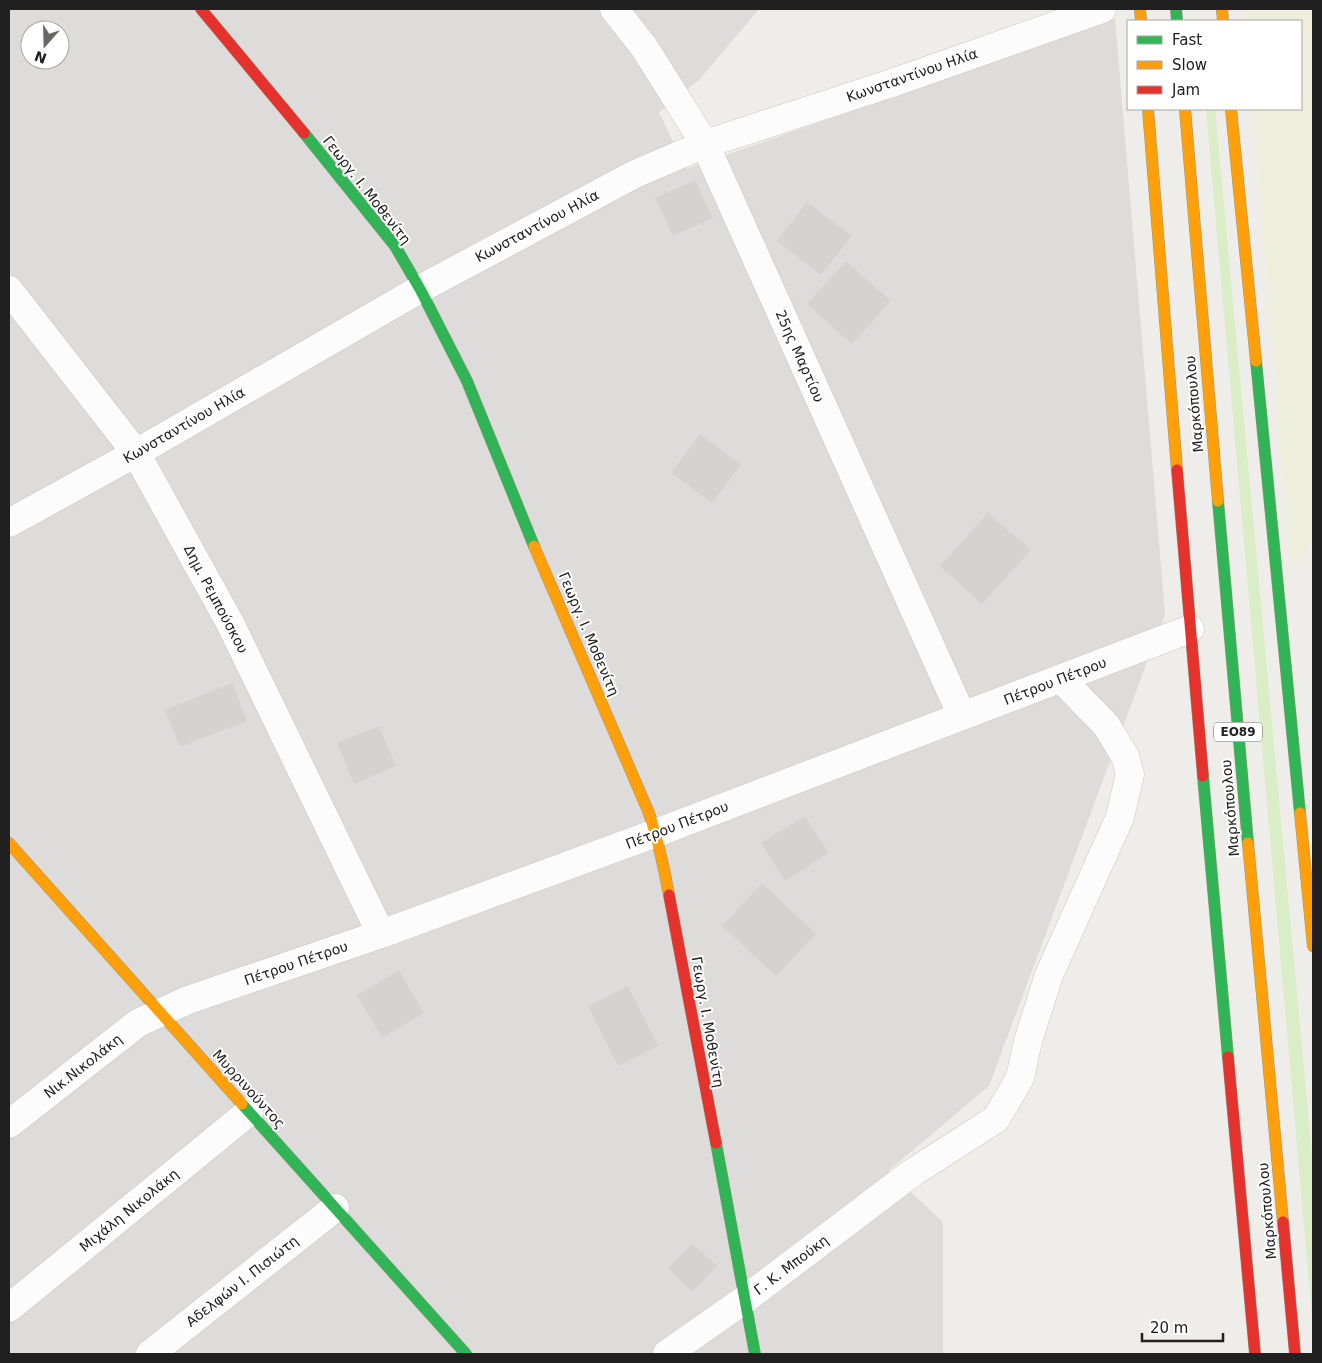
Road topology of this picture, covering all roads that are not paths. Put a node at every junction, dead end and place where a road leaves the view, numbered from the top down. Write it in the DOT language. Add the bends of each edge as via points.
graph roads {
  1 [pos="201,9"];
  2 [pos="614,9"];
  3 [pos="1102,9"];
  4 [pos="1148,110"];
  5 [pos="1185,110"];
  6 [pos="1232,110"];
  7 [pos="705,144"];
  8 [pos="420,289"];
  9 [pos="9,290"];
  10 [pos="136,453"];
  11 [pos="9,524"];
  12 [pos="1190,629"];
  13 [pos="1061,678"];
  14 [pos="962,716"];
  15 [pos="656,833"];
  16 [pos="9,843"];
  17 [pos="381,934"];
  18 [pos="1313,946"];
  19 [pos="161,1013"];
  20 [pos="249,1112"];
  21 [pos="9,1124"];
  22 [pos="335,1208"];
  23 [pos="744,1300"];
  24 [pos="9,1308"];
  25 [pos="150,1354"];
  26 [pos="466,1354"];
  27 [pos="667,1354"];
  28 [pos="755,1354"];
  29 [pos="1255,1354"];
  30 [pos="1295,1354"];
  1 -- 8 [label="main road, Γεωργ. Ι. Μοθενίτη" via="395,246"];
  2 -- 7 [label="street, 25ης Μαρτίου" via="644,47"];
  3 -- 7 [label="street, Κωνσταντίνου Ηλία"];
  4 -- 12 [label="main road"];
  5 -- 30 [label="main road, Μαρκόπουλου / ΕΟ89"];
  6 -- 18 [label="main road"];
  7 -- 8 [label="street, Κωνσταντίνου Ηλία" via="635,174"];
  7 -- 14 [label="street, 25ης Μαρτίου"];
  8 -- 10 [label="street, Κωνσταντίνου Ηλία"];
  8 -- 15 [label="main road, Γεωργ. Ι. Μοθενίτη" via="467,381"];
  9 -- 10 [label="street, Δημ. Ρεμπούσκου"];
  10 -- 11 [label="street, Κωνσταντίνου Ηλία"];
  10 -- 17 [label="street, Δημ. Ρεμπούσκου" via="230,623"];
  12 -- 13 [label="street, Πέτρου Πέτρου"];
  12 -- 29 [label="main road"];
  13 -- 14 [label="street, Πέτρου Πέτρου"];
  13 -- 23 [label="street, Γ. Κ. Μπούκη" via="1106,726 1126,756 1130,774 1120,818 1049,975 1020,1078 996,1119 912,1173"];
  14 -- 15 [label="street, Πέτρου Πέτρου"];
  15 -- 17 [label="street, Πέτρου Πέτρου"];
  15 -- 23 [label="main road, Γεωργ. Ι. Μοθενίτη"];
  16 -- 19 [label="main road, Μυρρινούντος"];
  17 -- 19 [label="street, Πέτρου Πέτρου" via="188,1000"];
  19 -- 20 [label="main road, Μυρρινούντος"];
  19 -- 21 [label="street, Νικ.Νικολάκη" via="138,1023"];
  20 -- 22 [label="main road, Μυρρινούντος"];
  20 -- 24 [label="street, Μιχάλη Νικολάκη"];
  22 -- 25 [label="street, Αδελφών Ι. Πισιώτη"];
  22 -- 26 [label="main road, Μυρρινούντος"];
  23 -- 27 [label="street, Γ. Κ. Μπούκη"];
  23 -- 28 [label="main road, Γεωργ. Ι. Μοθενίτη"];
}
